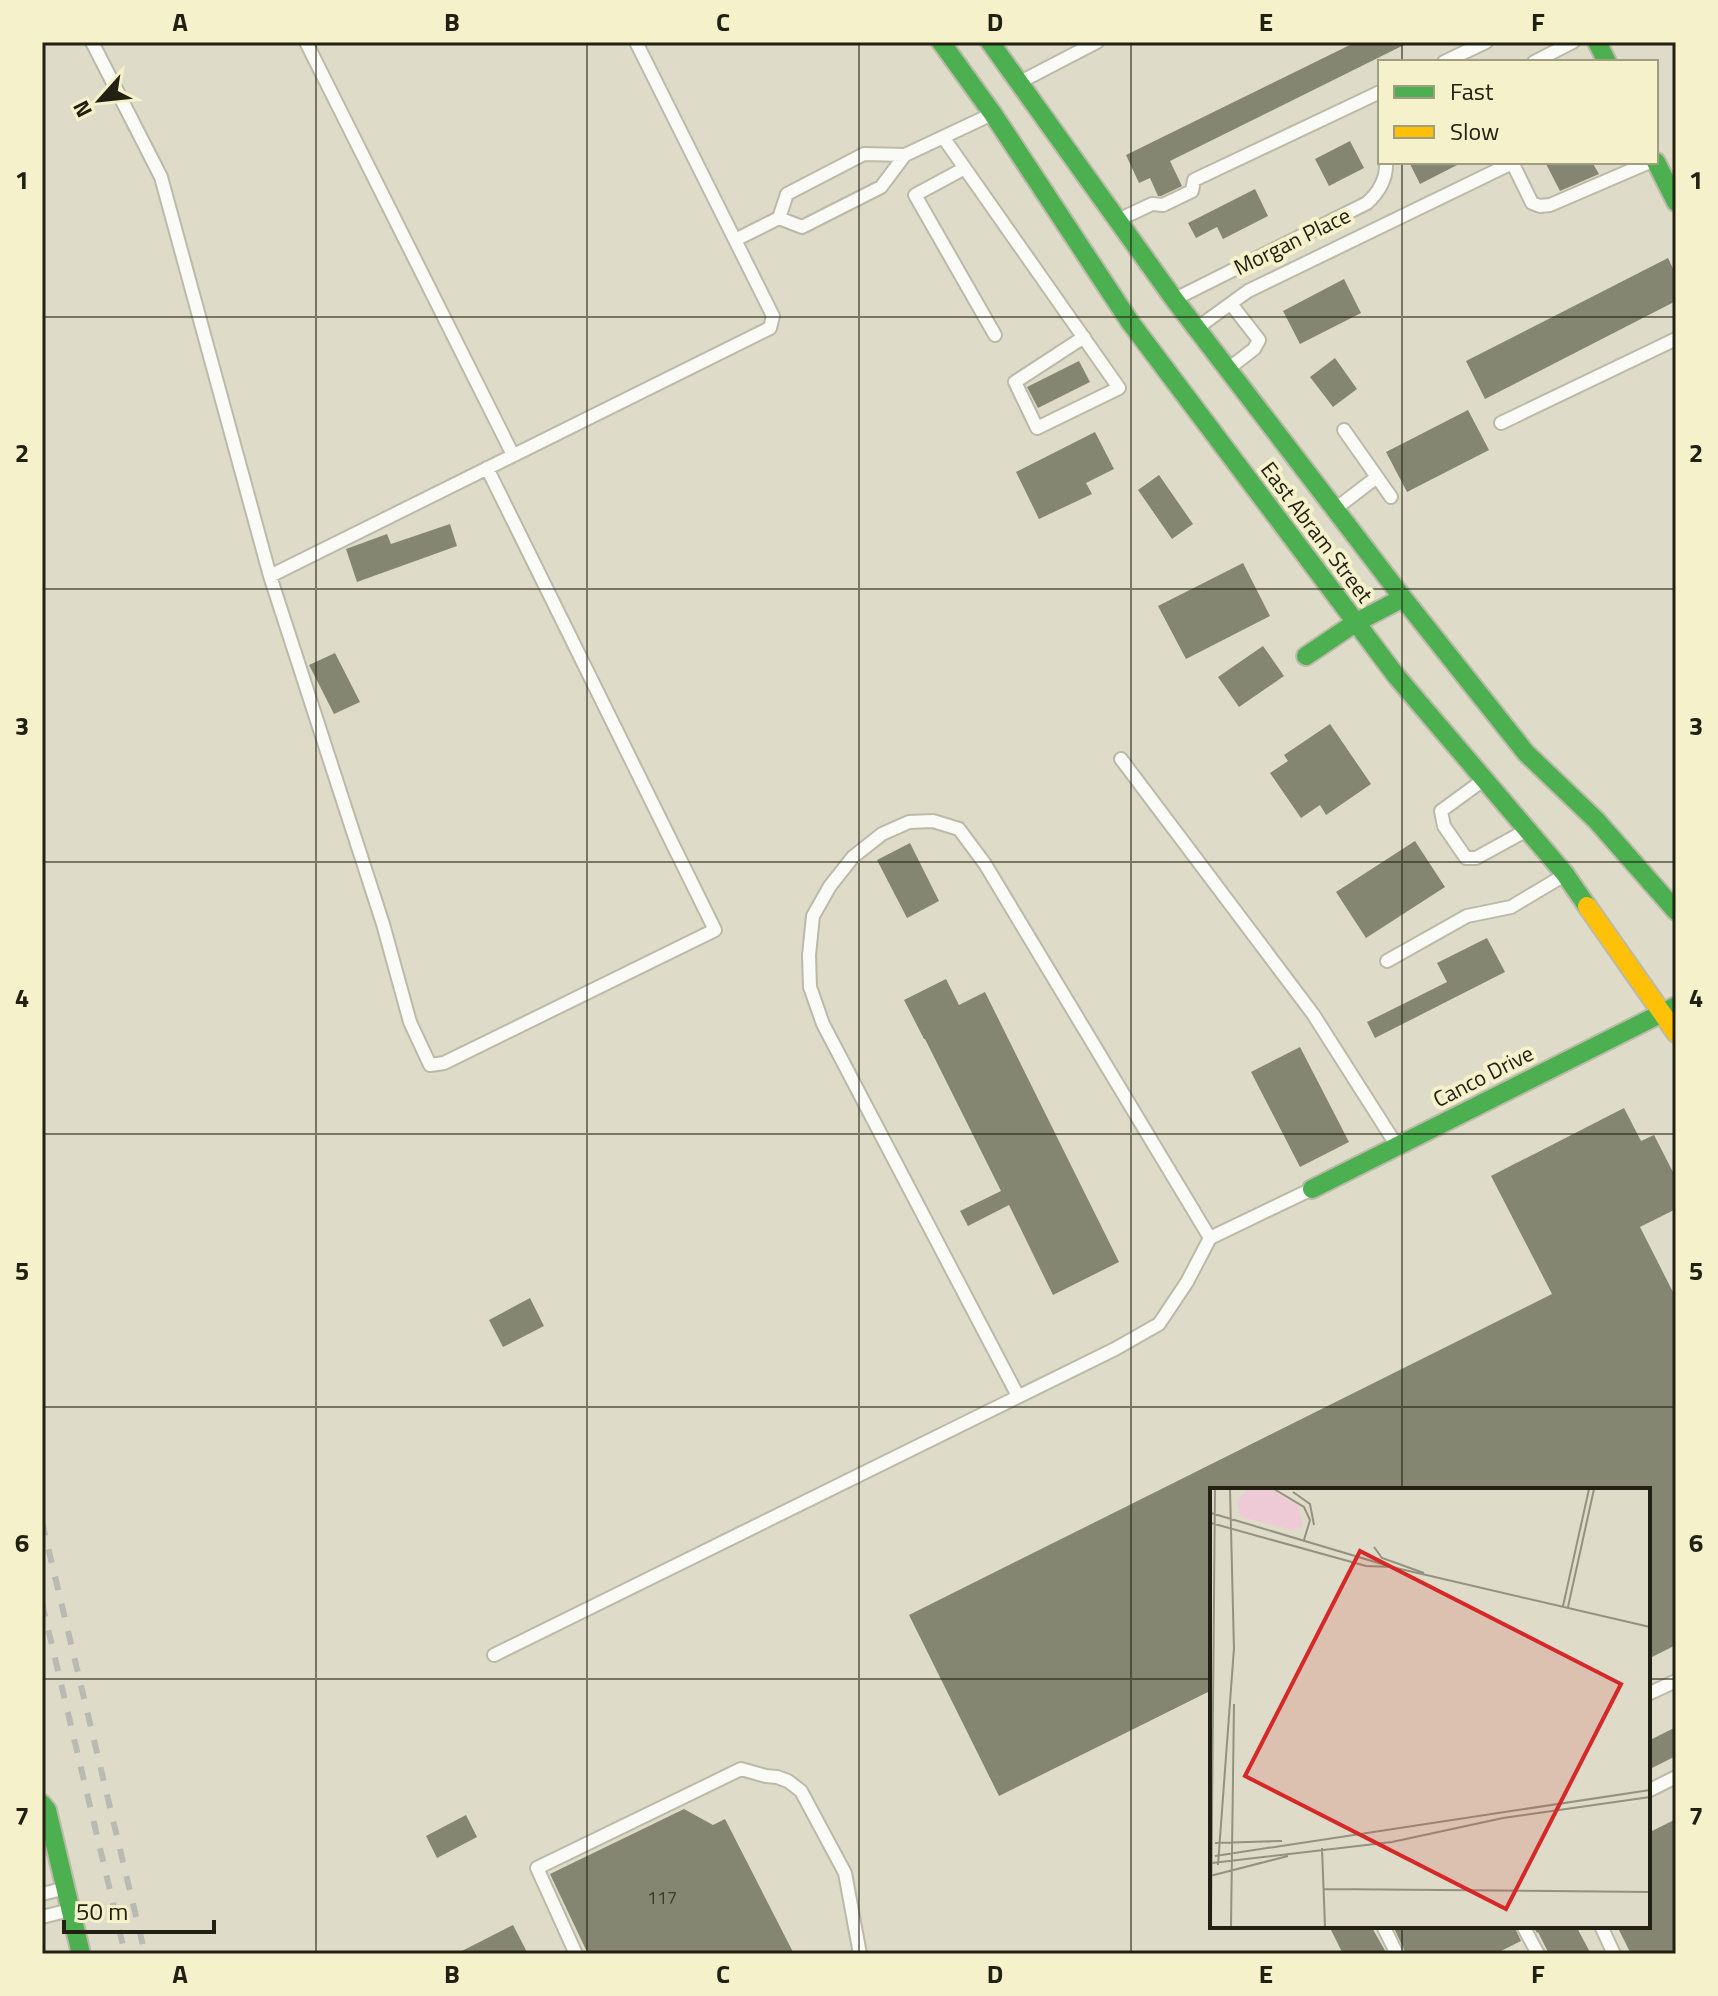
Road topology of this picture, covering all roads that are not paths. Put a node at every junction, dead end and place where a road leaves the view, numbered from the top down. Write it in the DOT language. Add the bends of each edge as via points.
graph roads {
  1 [pos="92,42"];
  2 [pos="306,42"];
  3 [pos="636,42"];
  4 [pos="941,42"];
  5 [pos="990,42"];
  6 [pos="1097,42"];
  7 [pos="1486,42"];
  8 [pos="1573,42"];
  9 [pos="1597,42"];
  10 [pos="1081,46"];
  11 [pos="1448,60"];
  12 [pos="1538,60"];
  13 [pos="1606,60"];
  14 [pos="1019,83"];
  15 [pos="1378,93"];
  16 [pos="1009,114"];
  17 [pos="943,137"];
  18 [pos="905,155"];
  19 [pos="1386,164"];
  20 [pos="1508,164"];
  21 [pos="1513,164"];
  22 [pos="1645,164"];
  23 [pos="1657,164"];
  24 [pos="965,168"];
  25 [pos="1676,202"];
  26 [pos="779,218"];
  27 [pos="1117,220"];
  28 [pos="735,240"];
  29 [pos="1156,274"];
  30 [pos="1174,299"];
  31 [pos="1231,304"];
  32 [pos="1197,329"];
  33 [pos="995,335"];
  34 [pos="1084,337"];
  35 [pos="1676,339"];
  36 [pos="1228,369"];
  37 [pos="1501,423"];
  38 [pos="1344,430"];
  39 [pos="513,455"];
  40 [pos="487,468"];
  41 [pos="1377,477"];
  42 [pos="1391,497"];
  43 [pos="1335,509"];
  44 [pos="270,576"];
  45 [pos="1403,598"];
  46 [pos="1355,623"];
  47 [pos="1306,656"];
  48 [pos="1121,759"];
  49 [pos="1483,780"];
  50 [pos="1527,830"];
  51 [pos="1565,874"];
  52 [pos="1676,911"];
  53 [pos="1387,961"];
  54 [pos="1670,1009"];
  55 [pos="1676,1033"];
  56 [pos="1397,1146"];
  57 [pos="1312,1189"];
  58 [pos="1210,1238"];
  59 [pos="1018,1396"];
  60 [pos="494,1655"];
  61 [pos="1676,1681"];
  62 [pos="1650,1693"];
  63 [pos="1676,1777"];
  64 [pos="1650,1790"];
  65 [pos="42,1804"];
  66 [pos="66,1888"];
  67 [pos="42,1894"];
  68 [pos="71,1910"];
  69 [pos="42,1917"];
  70 [pos="1384,1928"];
  71 [pos="1524,1928"];
  72 [pos="1602,1928"];
  73 [pos="81,1954"];
  74 [pos="576,1954"];
  75 [pos="860,1954"];
  76 [pos="1397,1954"];
  77 [pos="1538,1954"];
  78 [pos="1614,1954"];
  1 -- 44 [label="lane" via="161,177"];
  2 -- 39 [label="lane"];
  3 -- 28 [label="lane"];
  4 -- 16 [label="main road, East Abram Street"];
  5 -- 14 [label="main road, East Abram Street"];
  6 -- 10 [label="lane"];
  7 -- 11 [label="lane"];
  8 -- 12 [label="lane"];
  9 -- 13 [label="main road"];
  10 -- 14 [label="lane"];
  14 -- 27 [label="main road, East Abram Street"];
  15 -- 27 [label="lane" via="1194,180 1192,191"];
  16 -- 17 [label="lane"];
  16 -- 29 [label="main road" via="1033,128 1103,224"];
  16 -- 46 [label="main road, East Abram Street" via="1130,322"];
  17 -- 18 [label="lane"];
  17 -- 24 [label="lane"];
  18 -- 26 [label="lane" via="864,154 787,194"];
  18 -- 26 [label="lane" via="881,187 802,227"];
  19 -- 30 [label="lane, Morgan Place" via="1379,191 1367,203"];
  20 -- 31 [label="lane"];
  21 -- 22 [label="lane" via="1532,203 1540,206"];
  23 -- 25 [label="main road"];
  24 -- 33 [label="lane" via="915,195"];
  24 -- 34 [label="lane"];
  26 -- 28 [label="lane"];
  27 -- 29 [label="main road, East Abram Street"];
  28 -- 39 [label="lane" via="773,316 770,328"];
  29 -- 30 [label="main road, East Abram Street"];
  30 -- 32 [label="main road, East Abram Street"];
  31 -- 32 [label="lane"];
  31 -- 36 [label="lane" via="1259,340"];
  32 -- 36 [label="main road, East Abram Street"];
  34 -- 34 [label="lane" via="1119,388 1037,428 1015,382"];
  35 -- 37 [label="lane"];
  36 -- 43 [label="main road, East Abram Street"];
  38 -- 41 [label="lane"];
  39 -- 40 [label="lane"];
  40 -- 44 [label="lane"];
  40 -- 44 [label="lane" via="715,930 444,1063 430,1065 410,1022"];
  41 -- 42 [label="lane"];
  41 -- 43 [label="lane"];
  43 -- 45 [label="main road, East Abram Street"];
  45 -- 46 [label="main road"];
  45 -- 52 [label="main road, East Abram Street" via="1526,753 1596,820"];
  46 -- 47 [label="main road"];
  46 -- 49 [label="main road, East Abram Street"];
  48 -- 56 [label="lane" via="1313,1014"];
  49 -- 50 [label="main road, East Abram Street"];
  49 -- 50 [label="lane" via="1441,811 1444,826 1466,858 1476,858"];
  50 -- 51 [label="main road, East Abram Street"];
  51 -- 53 [label="lane" via="1511,907 1467,916"];
  51 -- 54 [label="main road, East Abram Street"];
  54 -- 55 [label="main road, East Abram Street"];
  54 -- 56 [label="main road, Canco Drive"];
  56 -- 57 [label="main road, Canco Drive"];
  57 -- 58 [label="lane"];
  58 -- 59 [label="lane" via="1159,1324"];
  58 -- 59 [label="lane" via="959,829 933,821 909,822 882,834 853,857 813,916 810,987 823,1024"];
  59 -- 60 [label="lane"];
  61 -- 62 [label="lane"];
  63 -- 64 [label="lane"];
  65 -- 66 [label="main road"];
  66 -- 67 [label="lane"];
  66 -- 68 [label="main road"];
  68 -- 69 [label="lane"];
  68 -- 73 [label="main road"];
  70 -- 76 [label="lane"];
  71 -- 77 [label="lane"];
  72 -- 78 [label="lane"];
  74 -- 75 [label="lane" via="537,1868 741,1769 788,1781 801,1791 845,1873"];
}
